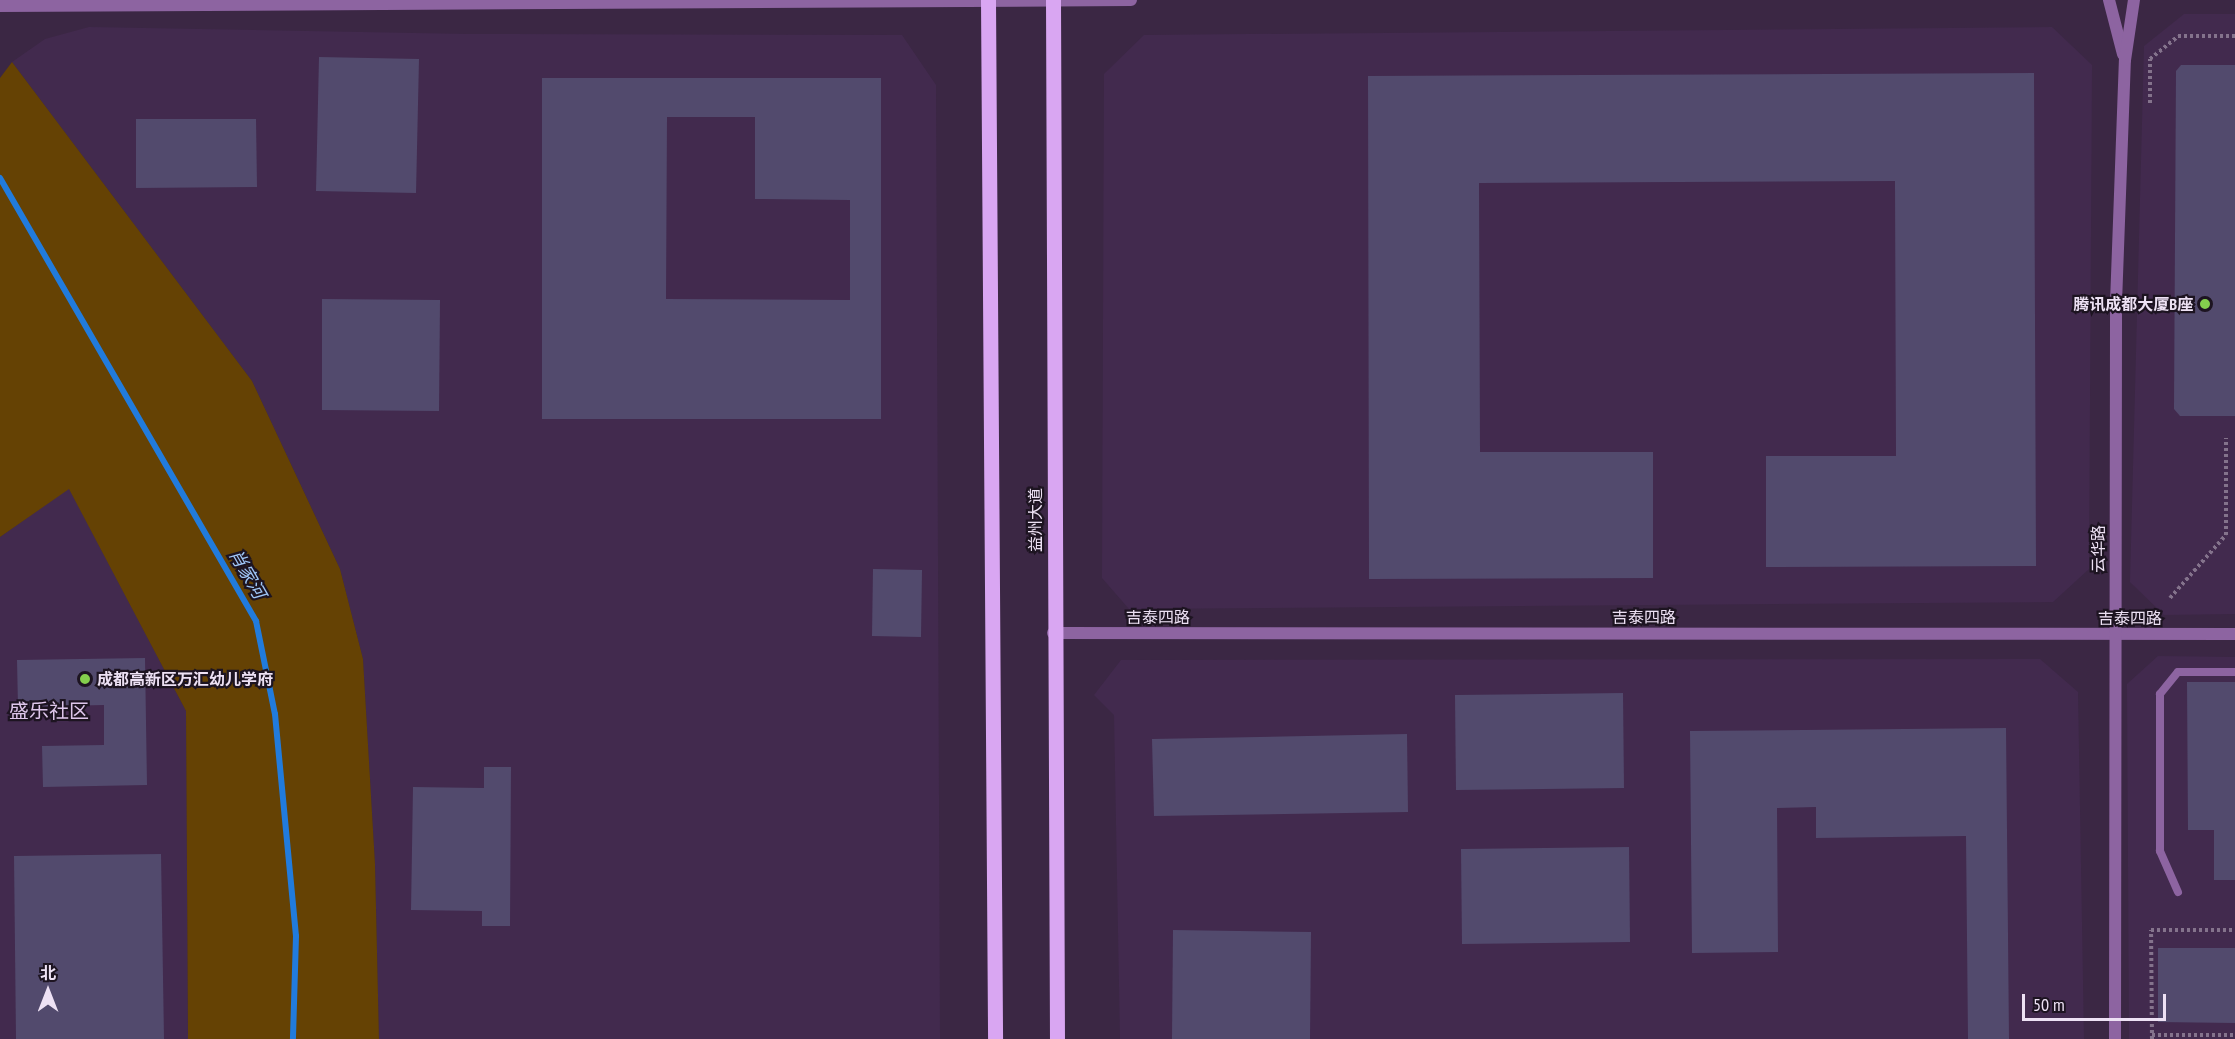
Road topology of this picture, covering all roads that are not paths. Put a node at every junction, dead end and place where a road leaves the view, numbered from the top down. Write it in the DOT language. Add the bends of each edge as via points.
graph roads {
  1 [pos="1131,0"];
  2 [pos="2109,0"];
  3 [pos="2134,0"];
  4 [pos="988,1"];
  5 [pos="1053,1"];
  6 [pos="0,6"];
  7 [pos="2125,60"];
  8 [pos="1053,633"];
  9 [pos="2114,634"];
  10 [pos="2235,634"];
  11 [pos="2235,672"];
  12 [pos="2178,892"];
  13 [pos="994,1039"];
  14 [pos="1058,1039"];
  15 [pos="2115,1039"];
  1 -- 5 [label="street"];
  2 -- 7 [label="street, 云华路"];
  3 -- 7 [label="street, 云华路"];
  4 -- 5 [label="street"];
  4 -- 6 [label="street"];
  4 -- 13 [label="main road"];
  5 -- 8 [label="main road, 益州大道"];
  7 -- 9 [label="street, 云华路" via="2116,303"];
  8 -- 9 [label="street, 吉泰四路"];
  8 -- 14 [label="main road, 益州大道"];
  9 -- 10 [label="street, 吉泰四路"];
  9 -- 15 [label="street, 云华路"];
  11 -- 12 [label="lane" via="2178,672 2160,694 2160,851"];
}
